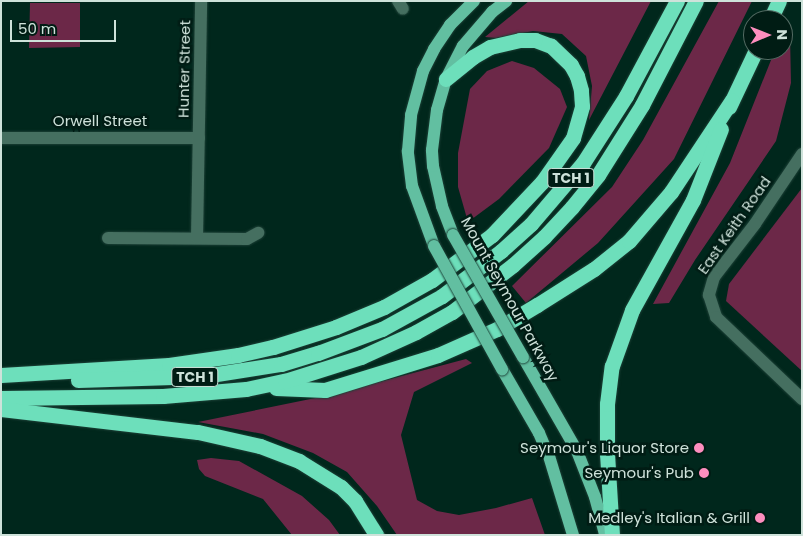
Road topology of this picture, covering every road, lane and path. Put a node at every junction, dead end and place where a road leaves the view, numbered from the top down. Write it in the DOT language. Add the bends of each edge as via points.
graph roads {
  1 [pos="201,1"];
  2 [pos="474,1"];
  3 [pos="506,1"];
  4 [pos="676,1"];
  5 [pos="696,1"];
  6 [pos="751,60"];
  7 [pos="446,79"];
  8 [pos="732,100"];
  9 [pos="1,138"];
  10 [pos="199,138"];
  11 [pos="802,154"];
  12 [pos="258,233"];
  13 [pos="108,238"];
  14 [pos="197,238"];
  15 [pos="1,375"];
  16 [pos="1,380"];
  17 [pos="253,387"];
  18 [pos="1,398"];
  19 [pos="802,399"];
  20 [pos="1,409"];
  21 [pos="376,535"];
  22 [pos="573,535"];
  23 [pos="605,535"];
  24 [pos="612,535"];
  1 -- 10 [label="street, Hunter Street"];
  2 -- 22 [label="main road, bridge" via="450,25 423,71 411,115 408,152 412,186 434,246 539,433"];
  3 -- 7 [label="main road, Mount Seymour Parkway" via="474,31"];
  4 -- 16 [label="highway, TCH 1" via="613,118 558,195 493,258 416,311 382,329 333,348 281,364 243,371 164,379"];
  5 -- 17 [label="highway, TCH 1" via="642,105 598,174 572,207 513,265 452,312 382,349 323,371"];
  6 -- 8 [label="highway"];
  7 -- 15 [label="highway" via="490,47 535,40 551,46 570,65 577,76 582,106 574,138 542,182 492,235 432,280 336,327 238,355 169,365"];
  7 -- 23 [label="main road, Mount Seymour Parkway, bridge" via="437,110 432,150 435,184 453,235 577,451 595,497"];
  8 -- 17 [label="highway" via="671,192 629,240 594,269 497,329 438,355 325,390"];
  8 -- 24 [label="highway" via="693,200 632,310 612,366 607,437"];
  9 -- 10 [label="street, Orwell Street"];
  10 -- 14 [label="street, Hunter Street"];
  11 -- 19 [label="street, East Keith Road" via="756,224 714,277 709,295 716,317"];
  12 -- 14 [label="street" via="246,239"];
  13 -- 14 [label="street"];
  17 -- 18 [label="highway, TCH 1" via="163,396"];
  20 -- 21 [label="highway" via="198,432 260,446 298,461 341,487 355,501"];
}
